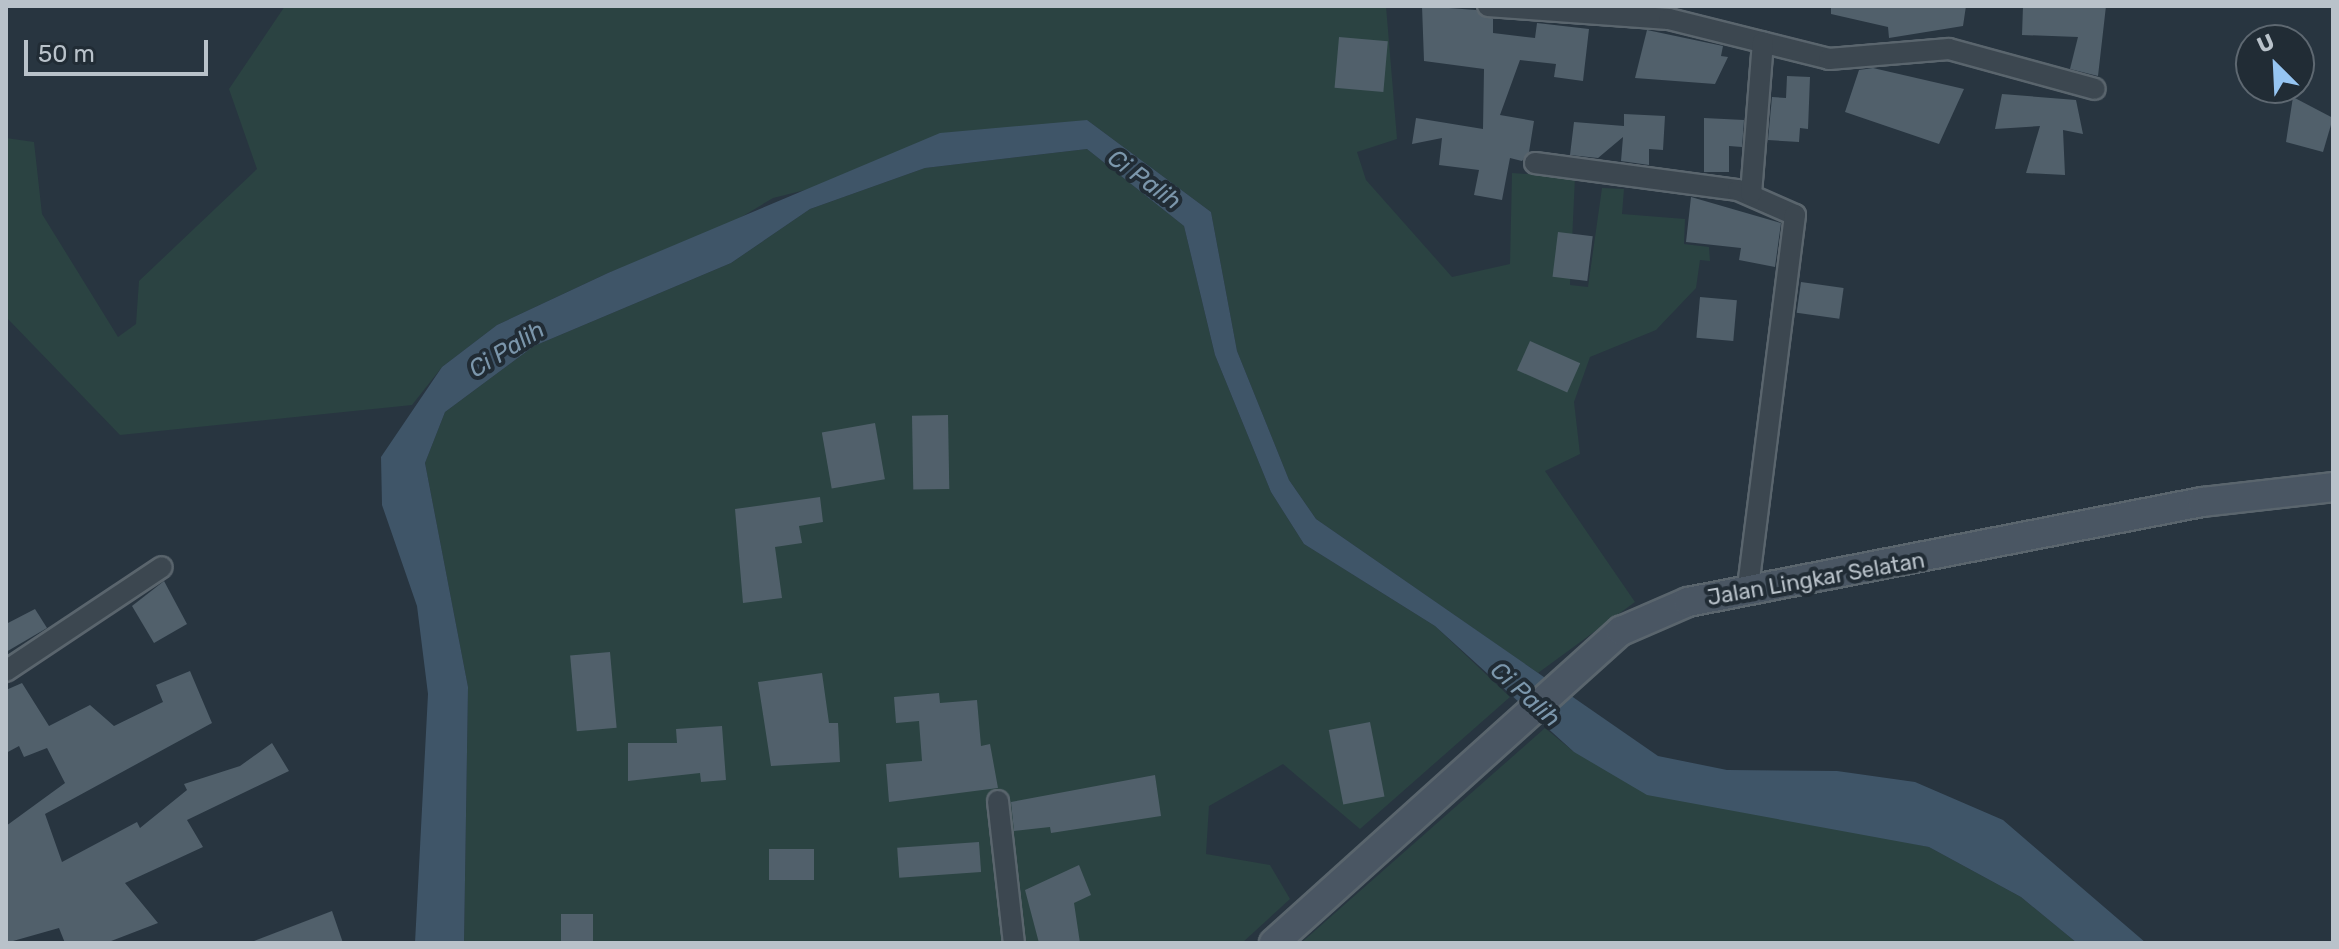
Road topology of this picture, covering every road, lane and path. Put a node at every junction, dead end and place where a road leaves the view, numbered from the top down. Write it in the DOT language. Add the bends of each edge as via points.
graph roads {
  1 [pos="1488,6"];
  2 [pos="1763,42"];
  3 [pos="2095,89"];
  4 [pos="1535,163"];
  5 [pos="1751,194"];
  6 [pos="2333,487"];
  7 [pos="162,567"];
  8 [pos="1748,588"];
  9 [pos="6,671"];
  10 [pos="998,801"];
  11 [pos="1014,943"];
  12 [pos="1274,943"];
  1 -- 2 [label="street" via="1669,19"];
  2 -- 3 [label="street" via="1829,59 1949,49"];
  2 -- 5 [label="street"];
  4 -- 5 [label="street"];
  5 -- 8 [label="street" via="1791,212 1798,226"];
  6 -- 8 [label="street, Jalan Lingkar Selatan" via="2202,502 1865,573"];
  7 -- 9 [label="street"];
  8 -- 12 [label="street, Jalan Lingkar Selatan" via="1688,602 1621,631"];
  10 -- 11 [label="street"];
}
